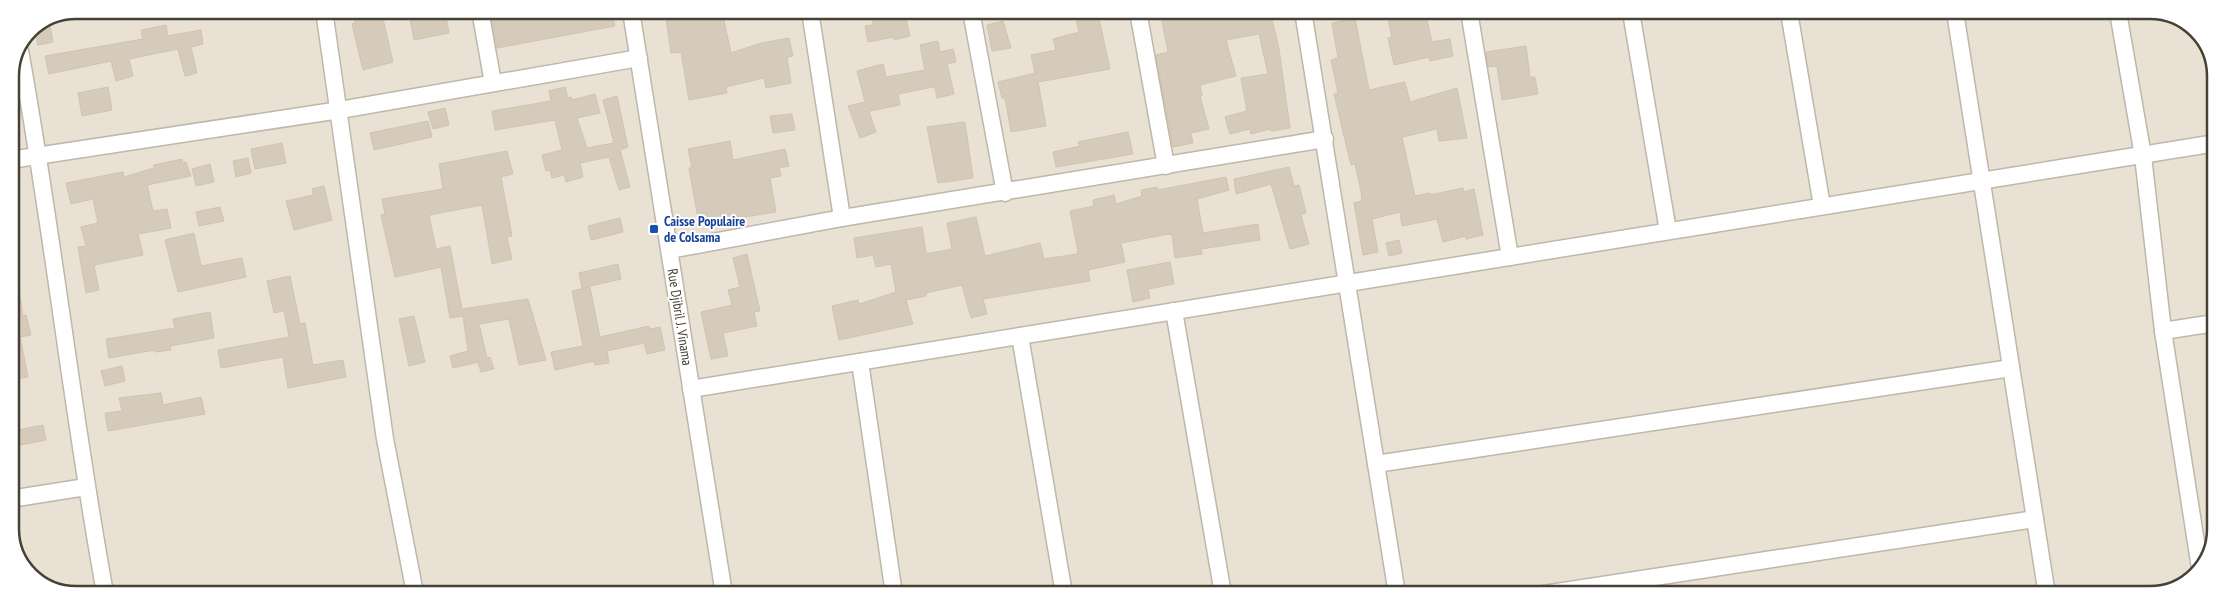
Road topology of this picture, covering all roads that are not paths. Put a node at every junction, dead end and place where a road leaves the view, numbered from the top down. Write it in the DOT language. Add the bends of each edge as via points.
graph roads {
  1 [pos="325,19"];
  2 [pos="482,19"];
  3 [pos="632,19"];
  4 [pos="811,19"];
  5 [pos="973,19"];
  6 [pos="1139,19"];
  7 [pos="1304,19"];
  8 [pos="1470,19"];
  9 [pos="1632,19"];
  10 [pos="1790,19"];
  11 [pos="1956,19"];
  12 [pos="2119,19"];
  13 [pos="639,58"];
  14 [pos="21,59"];
  15 [pos="493,83"];
  16 [pos="340,110"];
  17 [pos="1325,139"];
  18 [pos="2207,145"];
  19 [pos="39,155"];
  20 [pos="2143,156"];
  21 [pos="19,158"];
  22 [pos="1166,166"];
  23 [pos="1982,180"];
  24 [pos="1006,193"];
  25 [pos="1822,206"];
  26 [pos="842,218"];
  27 [pos="1668,231"];
  28 [pos="670,250"];
  29 [pos="1510,257"];
  30 [pos="1347,283"];
  31 [pos="1174,311"];
  32 [pos="2207,324"];
  33 [pos="2163,331"];
  34 [pos="1020,336"];
  35 [pos="860,362"];
  36 [pos="2011,368"];
  37 [pos="691,389"];
  38 [pos="1376,464"];
  39 [pos="86,487"];
  40 [pos="19,498"];
  41 [pos="2035,519"];
  42 [pos="2199,560"];
  43 [pos="104,586"];
  44 [pos="414,586"];
  45 [pos="723,586"];
  46 [pos="893,586"];
  47 [pos="1063,586"];
  48 [pos="1222,586"];
  49 [pos="1396,586"];
  50 [pos="1596,586"];
  51 [pos="2046,586"];
  1 -- 16 [label="street"];
  2 -- 15 [label="street"];
  3 -- 13 [label="street, Rue Djibril J. Vinama"];
  4 -- 26 [label="street"];
  5 -- 24 [label="street"];
  6 -- 22 [label="street"];
  7 -- 17 [label="street"];
  8 -- 29 [label="street"];
  9 -- 27 [label="street"];
  10 -- 25 [label="street"];
  11 -- 23 [label="street"];
  12 -- 20 [label="street"];
  13 -- 15 [label="street"];
  13 -- 28 [label="street, Rue Djibril J. Vinama"];
  14 -- 19 [label="street"];
  15 -- 16 [label="street"];
  16 -- 19 [label="street"];
  16 -- 44 [label="street" via="385,439"];
  17 -- 22 [label="street"];
  17 -- 30 [label="street"];
  18 -- 20 [label="street"];
  19 -- 21 [label="street"];
  19 -- 39 [label="street"];
  20 -- 23 [label="street"];
  20 -- 33 [label="street"];
  22 -- 24 [label="street"];
  23 -- 25 [label="street"];
  23 -- 36 [label="street"];
  24 -- 26 [label="street"];
  25 -- 27 [label="street"];
  26 -- 28 [label="street"];
  27 -- 29 [label="street"];
  28 -- 37 [label="street, Rue Djibril J. Vinama"];
  29 -- 30 [label="street"];
  30 -- 31 [label="street"];
  30 -- 38 [label="street"];
  31 -- 34 [label="street"];
  31 -- 48 [label="street"];
  32 -- 33 [label="street"];
  33 -- 42 [label="street"];
  34 -- 35 [label="street"];
  34 -- 47 [label="street"];
  35 -- 37 [label="street"];
  35 -- 46 [label="street"];
  36 -- 38 [label="street"];
  36 -- 41 [label="street"];
  37 -- 45 [label="street, Rue Djibril J. Vinama"];
  38 -- 49 [label="street"];
  39 -- 40 [label="street"];
  39 -- 43 [label="street"];
  41 -- 50 [label="street"];
  41 -- 51 [label="street"];
}
